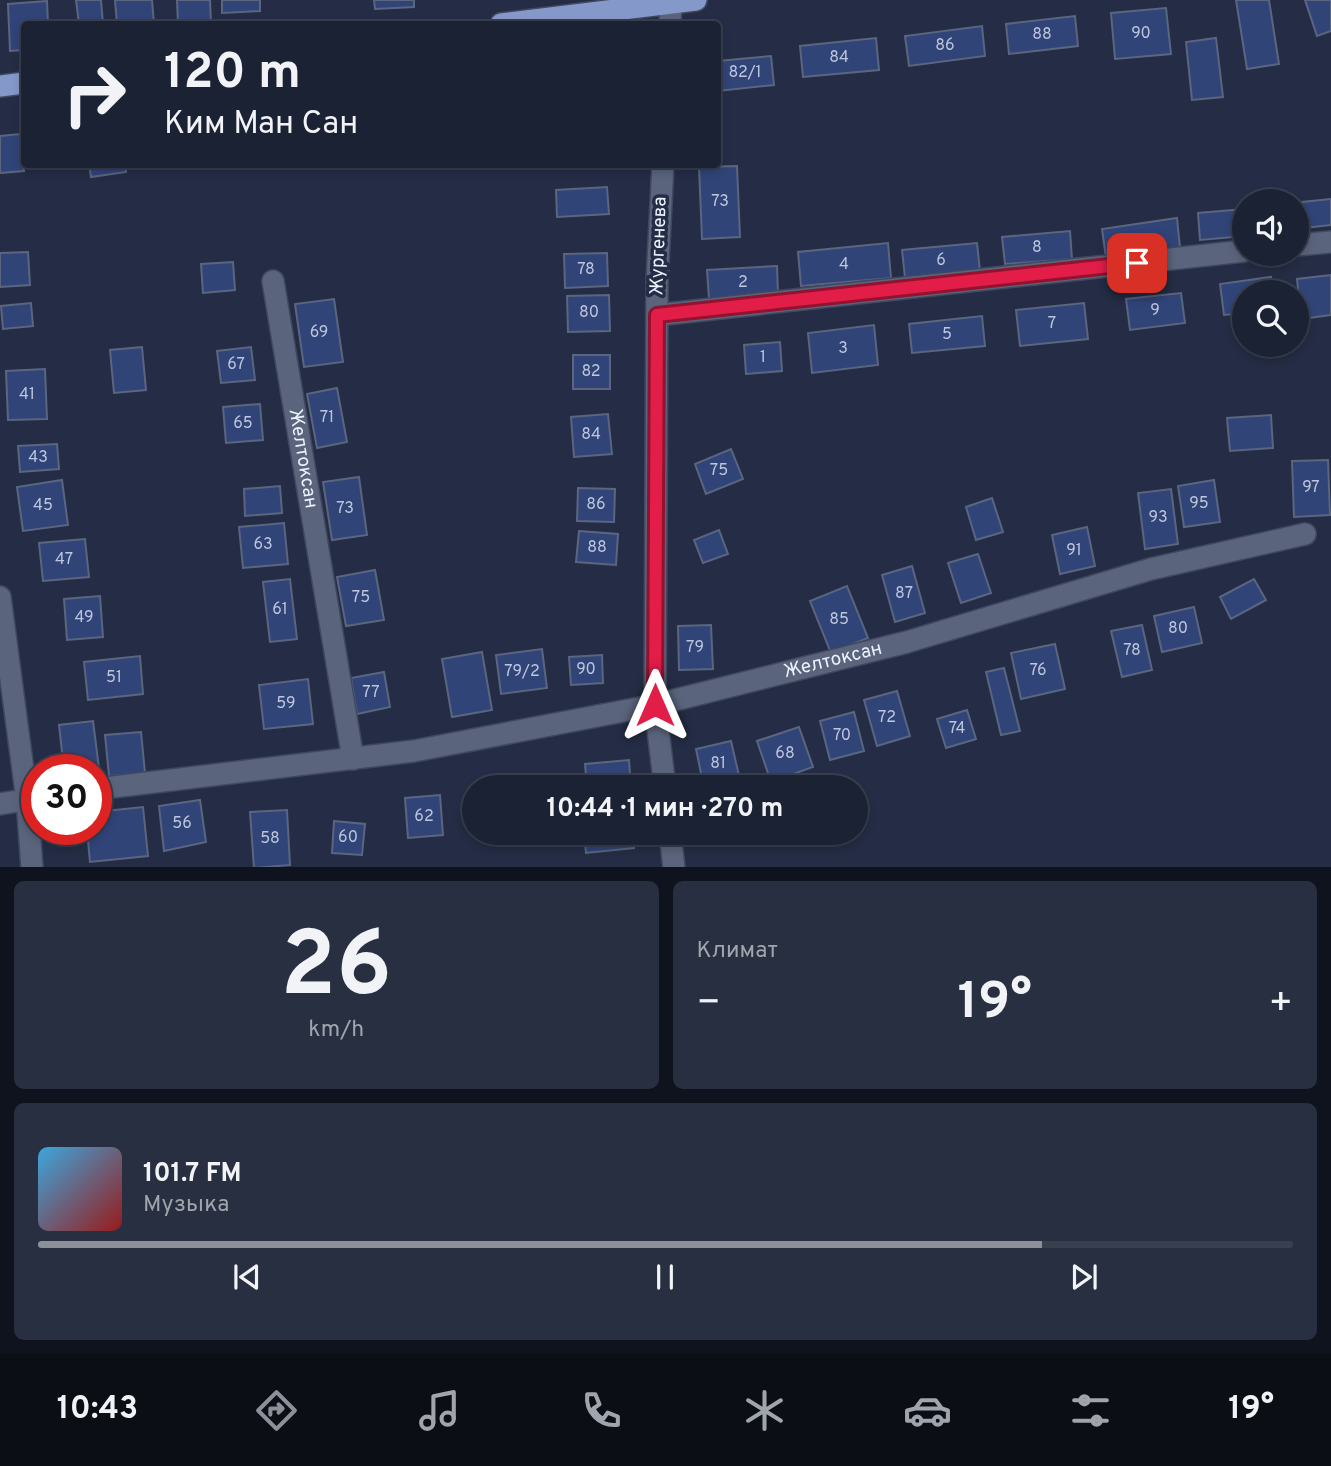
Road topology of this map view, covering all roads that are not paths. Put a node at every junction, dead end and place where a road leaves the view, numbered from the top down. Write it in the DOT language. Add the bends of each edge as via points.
graph roads {
  1 [pos="696,0"];
  2 [pos="671,9"];
  3 [pos="535,21"];
  4 [pos="21,83"];
  5 [pos="0,86"];
  6 [pos="663,168"];
  7 [pos="1331,242"];
  8 [pos="1309,244"];
  9 [pos="1232,252"];
  10 [pos="273,281"];
  11 [pos="657,315"];
  12 [pos="1305,534"];
  13 [pos="0,597"];
  14 [pos="655,705"];
  15 [pos="25,754"];
  16 [pos="353,759"];
  17 [pos="663,775"];
  18 [pos="112,787"];
  19 [pos="21,801"];
  20 [pos="0,804"];
  21 [pos="32,845"];
  22 [pos="671,845"];
  23 [pos="32,867"];
  24 [pos="674,867"];
  1 -- 2 [label="main road"];
  2 -- 3 [label="main road"];
  4 -- 5 [label="main road"];
  6 -- 11 [label="street, Жургенева"];
  7 -- 8 [label="street"];
  9 -- 11 [label="street"];
  10 -- 16 [label="street, Желтоксан"];
  11 -- 14 [label="street, Жургенева"];
  12 -- 14 [label="street, Желтоксан" via="1151,569 907,642"];
  13 -- 15 [label="street"];
  14 -- 16 [label="street, Желтоксан"];
  14 -- 17 [label="street, Жургенева"];
  16 -- 18 [label="street, Желтоксан"];
  19 -- 20 [label="street"];
  21 -- 23 [label="street"];
  22 -- 24 [label="street"];
}
